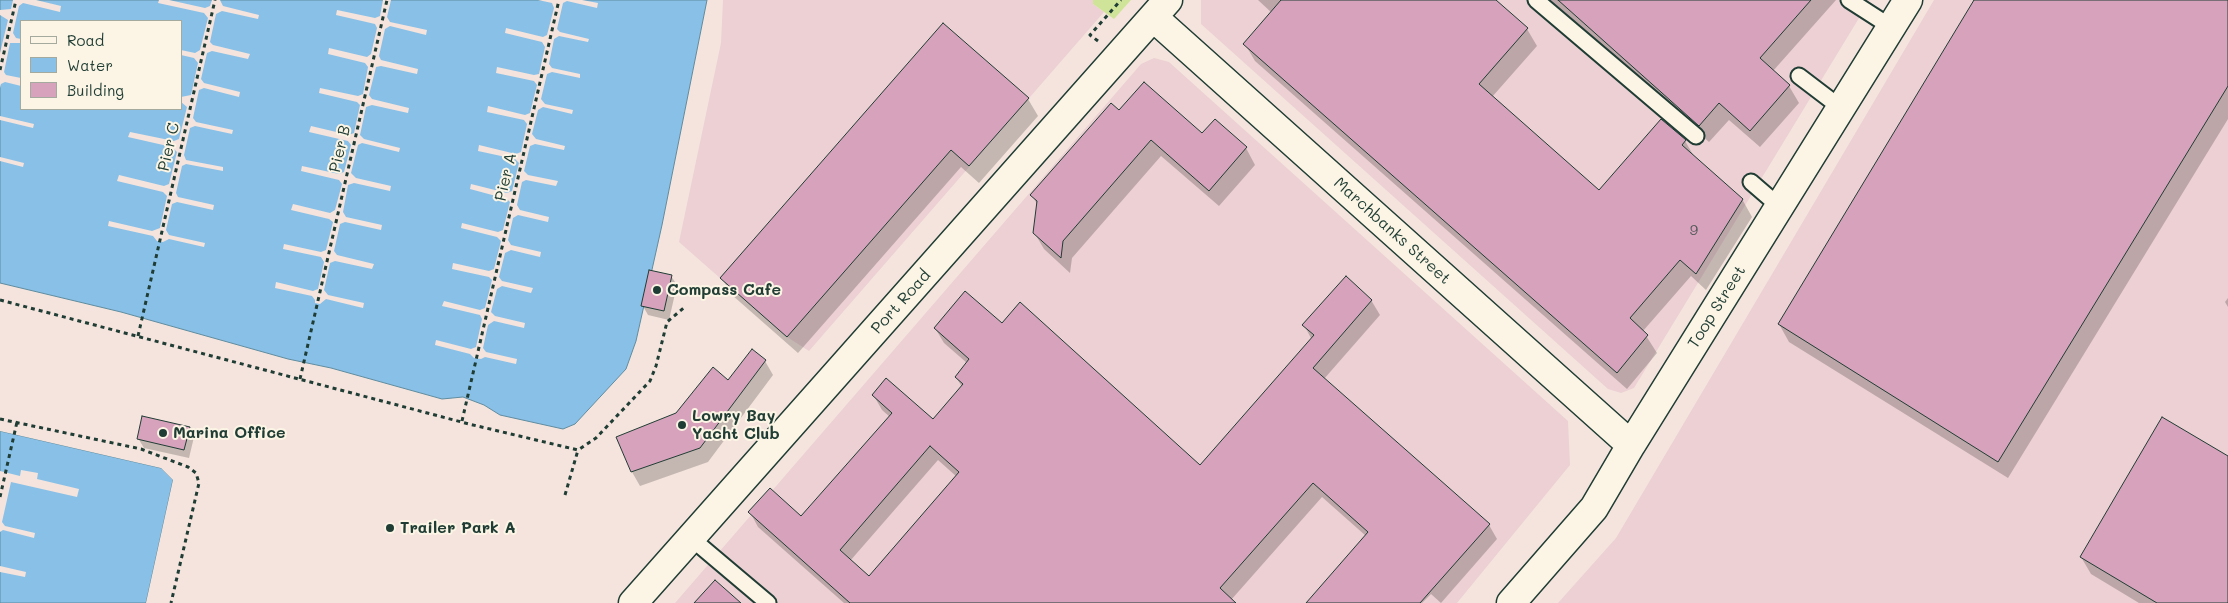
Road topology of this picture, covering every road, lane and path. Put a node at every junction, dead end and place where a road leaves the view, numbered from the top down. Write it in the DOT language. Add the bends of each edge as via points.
graph roads {
  1 [pos="16,0"];
  2 [pos="215,0"];
  3 [pos="387,0"];
  4 [pos="559,0"];
  5 [pos="1536,0"];
  6 [pos="1849,0"];
  7 [pos="1908,0"];
  8 [pos="1161,9"];
  9 [pos="1891,27"];
  10 [pos="0,70"];
  11 [pos="1799,76"];
  12 [pos="1841,108"];
  13 [pos="1696,136"];
  14 [pos="1751,182"];
  15 [pos="1780,207"];
  16 [pos="0,300"];
  17 [pos="686,306"];
  18 [pos="138,336"];
  19 [pos="300,379"];
  20 [pos="0,419"];
  21 [pos="462,421"];
  22 [pos="17,422"];
  23 [pos="1631,445"];
  24 [pos="578,450"];
  25 [pos="565,495"];
  26 [pos="0,497"];
  27 [pos="691,538"];
  28 [pos="171,603"];
  29 [pos="633,603"];
  30 [pos="768,603"];
  31 [pos="1510,603"];
  1 -- 10 [label="path"];
  2 -- 18 [label="path, Pier C"];
  3 -- 19 [label="path, Pier B"];
  4 -- 21 [label="path, Pier A"];
  5 -- 13 [label="lane"];
  6 -- 9 [label="lane"];
  7 -- 9 [label="street, Toop Street"];
  8 -- 23 [label="street, Marchbanks Street"];
  8 -- 27 [label="street, Port Road"];
  9 -- 12 [label="street, Toop Street"];
  11 -- 12 [label="lane"];
  12 -- 15 [label="street, Toop Street"];
  14 -- 15 [label="lane"];
  15 -- 23 [label="street, Toop Street"];
  16 -- 18 [label="path"];
  17 -- 24 [label="path" via="668,322 650,381 596,438"];
  18 -- 19 [label="path"];
  19 -- 21 [label="path"];
  20 -- 22 [label="path"];
  21 -- 24 [label="path"];
  22 -- 26 [label="path"];
  22 -- 28 [label="path" via="141,450 196,473 199,483"];
  23 -- 31 [label="street, Toop Street" via="1594,508"];
  24 -- 25 [label="path"];
  27 -- 29 [label="street, Port Road"];
  27 -- 30 [label="lane"];
}
